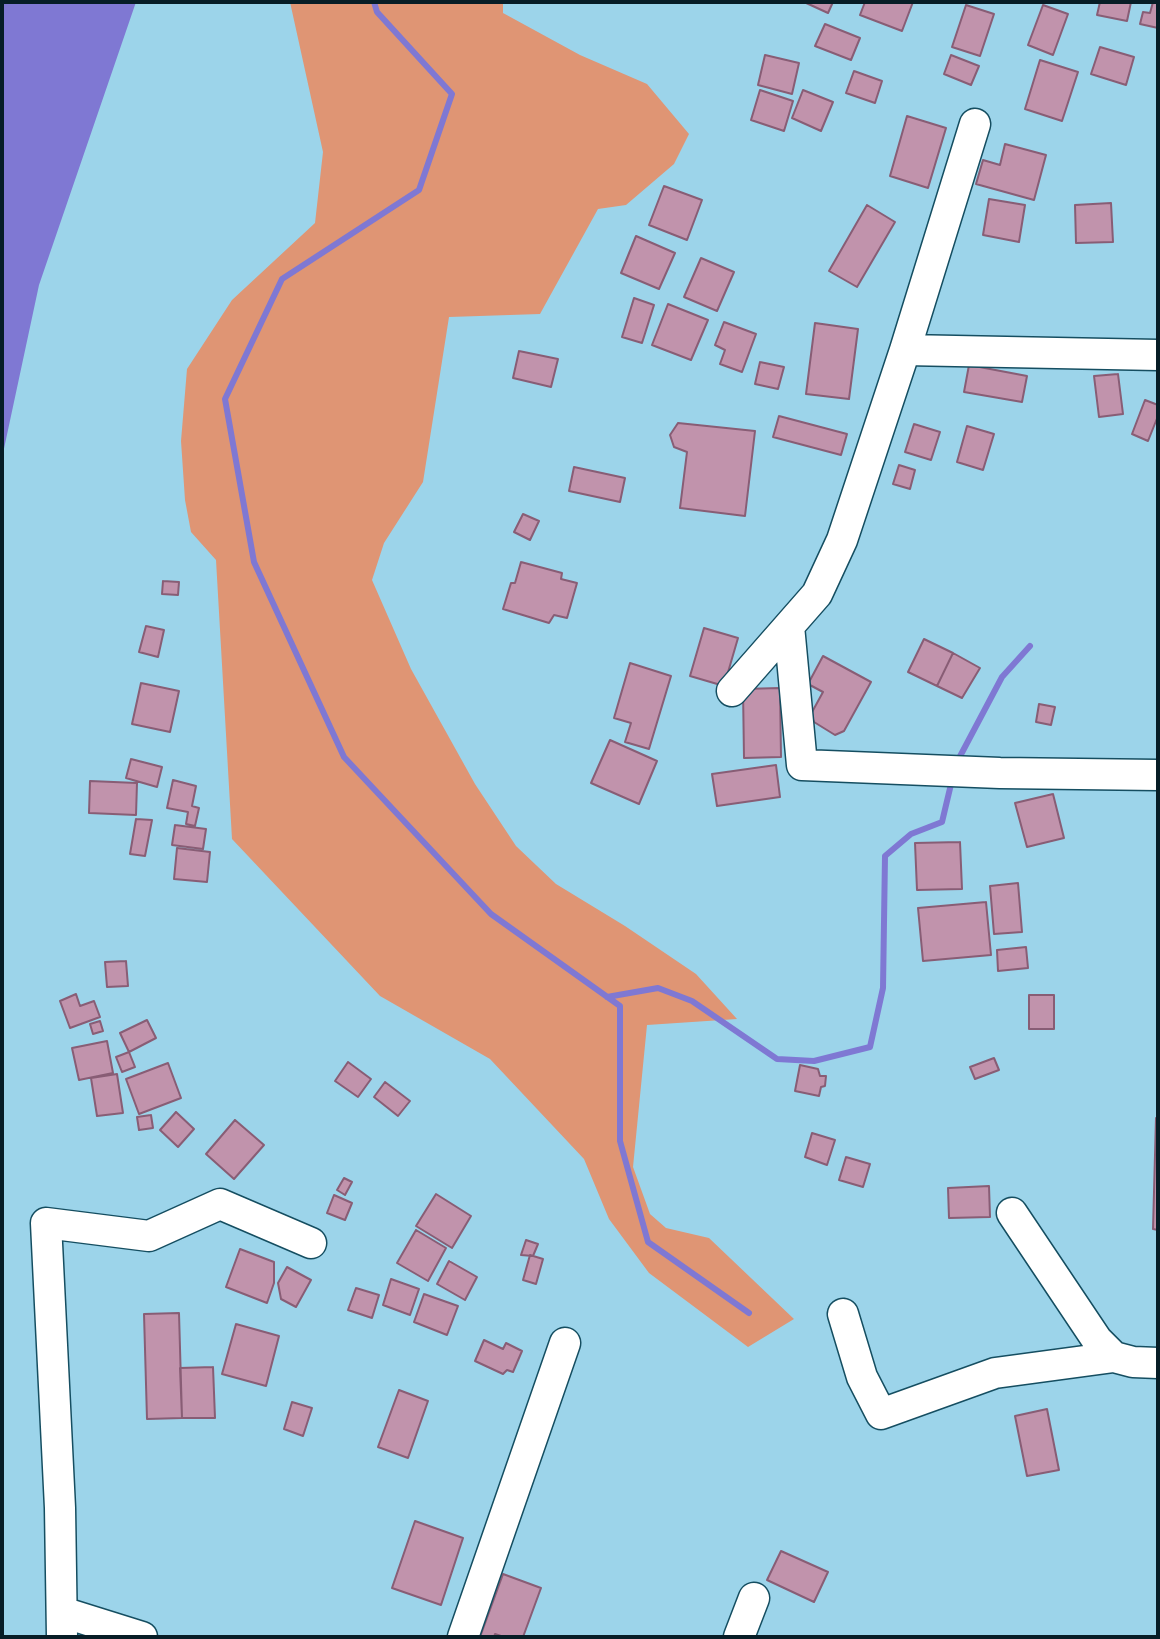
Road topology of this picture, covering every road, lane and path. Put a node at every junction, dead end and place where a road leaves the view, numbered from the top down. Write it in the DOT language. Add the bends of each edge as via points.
graph roads {
  1 [pos="975,124"];
  2 [pos="905,350"];
  3 [pos="1158,355"];
  4 [pos="789,626"];
  5 [pos="732,691"];
  6 [pos="1158,775"];
  7 [pos="1012,1213"];
  8 [pos="311,1243"];
  9 [pos="843,1314"];
  10 [pos="565,1343"];
  11 [pos="1114,1357"];
  12 [pos="1158,1363"];
  13 [pos="754,1598"];
  14 [pos="62,1624"];
  15 [pos="142,1637"];
  16 [pos="463,1637"];
  17 [pos="739,1637"];
  1 -- 2 [label="street"];
  2 -- 3 [label="street"];
  2 -- 4 [label="street" via="842,540 817,594"];
  4 -- 5 [label="street"];
  4 -- 6 [label="street" via="802,765"];
  7 -- 11 [label="street" via="1097,1340"];
  8 -- 14 [label="street" via="220,1204 149,1236 46,1223"];
  9 -- 11 [label="street" via="862,1377 881,1415 995,1373"];
  10 -- 16 [label="street"];
  11 -- 12 [label="street"];
  13 -- 17 [label="street"];
  14 -- 15 [label="street"];
}
